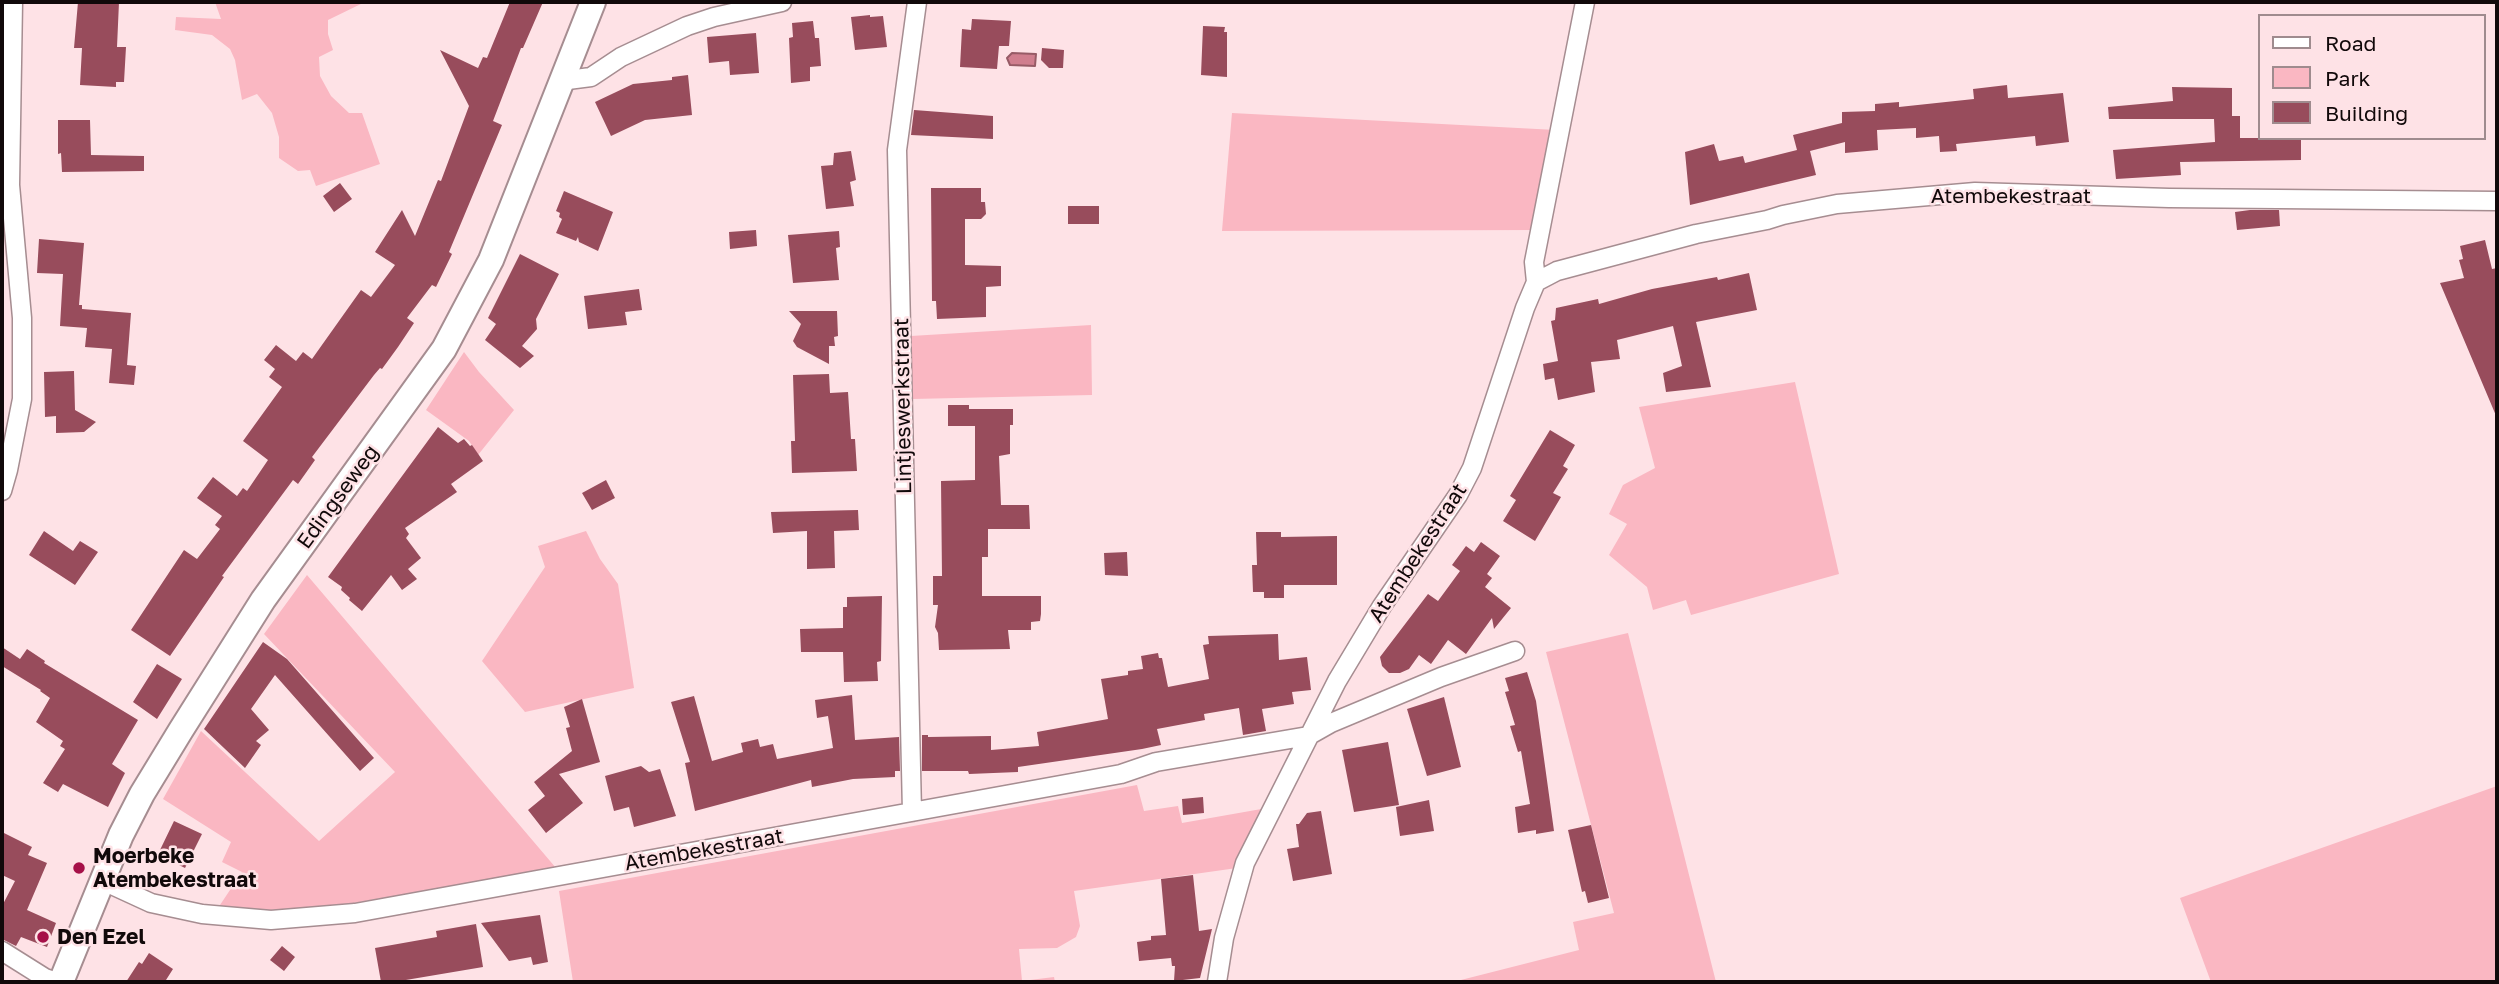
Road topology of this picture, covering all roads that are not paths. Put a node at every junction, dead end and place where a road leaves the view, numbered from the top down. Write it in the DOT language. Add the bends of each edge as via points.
graph roads {
  1 [pos="13,2"];
  2 [pos="593,2"];
  3 [pos="782,2"];
  4 [pos="917,2"];
  5 [pos="1584,2"];
  6 [pos="560,81"];
  7 [pos="2497,201"];
  8 [pos="1536,282"];
  9 [pos="2,491"];
  10 [pos="1515,651"];
  11 [pos="1308,736"];
  12 [pos="912,812"];
  13 [pos="101,880"];
  14 [pos="2,951"];
  15 [pos="59,982"];
  16 [pos="1217,982"];
  1 -- 9 [label="street" via="10,185 22,318 22,398"];
  2 -- 6 [label="main road, Edingseweg"];
  3 -- 6 [label="street" via="687,26 621,57 591,77"];
  4 -- 12 [label="street, Lintjeswerkstraat" via="897,150"];
  5 -- 8 [label="street, Atembekestraat" via="1535,262"];
  6 -- 13 [label="main road, Edingseweg" via="491,260 444,349 263,600 142,794"];
  7 -- 8 [label="street, Atembekestraat" via="1975,192 1914,197 1837,204 1696,234 1557,271"];
  8 -- 11 [label="street, Atembekestraat" via="1463,486 1382,606"];
  10 -- 11 [label="street, Atembekestraat" via="1441,677"];
  11 -- 12 [label="street, Atembekestraat"];
  11 -- 16 [label="street, Atembekestraat" via="1245,863"];
  12 -- 13 [label="street, Atembekestraat" via="343,914 271,919 202,915 151,903"];
  13 -- 15 [label="main road, Edingseweg"];
  14 -- 15 [label="street"];
}
